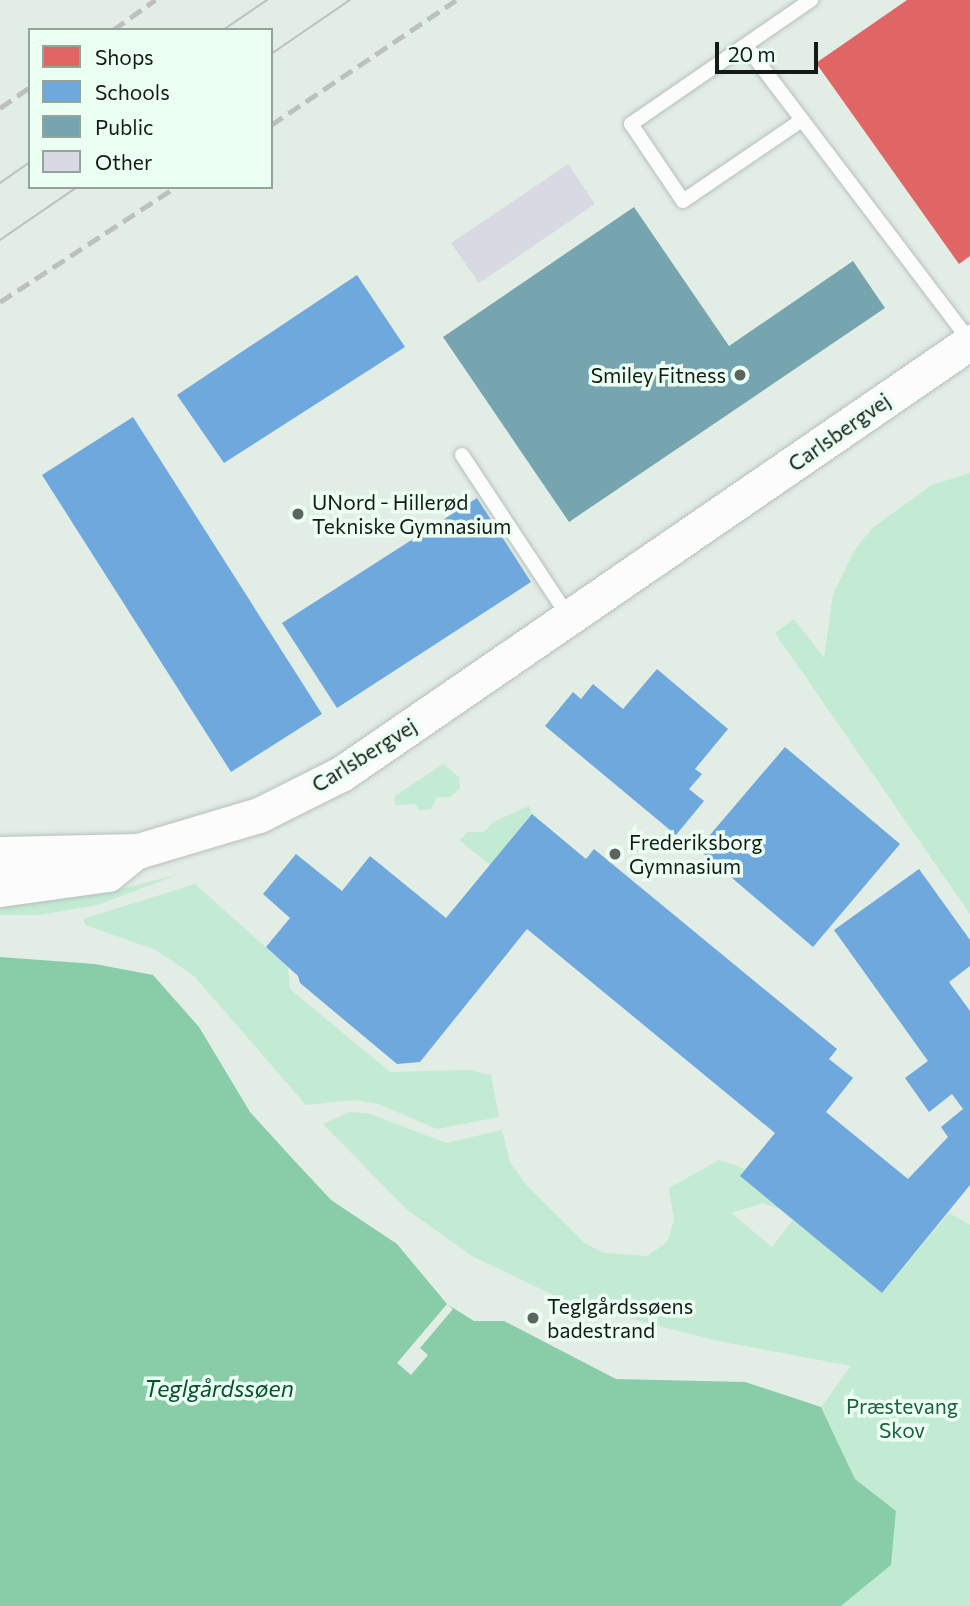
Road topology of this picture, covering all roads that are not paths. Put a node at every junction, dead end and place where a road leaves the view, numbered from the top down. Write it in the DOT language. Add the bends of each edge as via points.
graph roads {
  1 [pos="811,0"];
  2 [pos="746,46"];
  3 [pos="802,120"];
  4 [pos="970,342"];
  5 [pos="462,455"];
  6 [pos="569,618"];
  7 [pos="138,851"];
  8 [pos="0,854"];
  9 [pos="0,889"];
  1 -- 2 [label="lane"];
  2 -- 3 [label="lane"];
  2 -- 3 [label="lane" via="631,124 683,201"];
  3 -- 4 [label="lane"];
  4 -- 6 [label="street, Carlsbergvej"];
  5 -- 6 [label="lane"];
  6 -- 7 [label="street, Carlsbergvej" via="341,774 259,815"];
  7 -- 8 [label="street, Carlsbergvej"];
  7 -- 9 [label="street, Carlsbergvej" via="108,874"];
}
